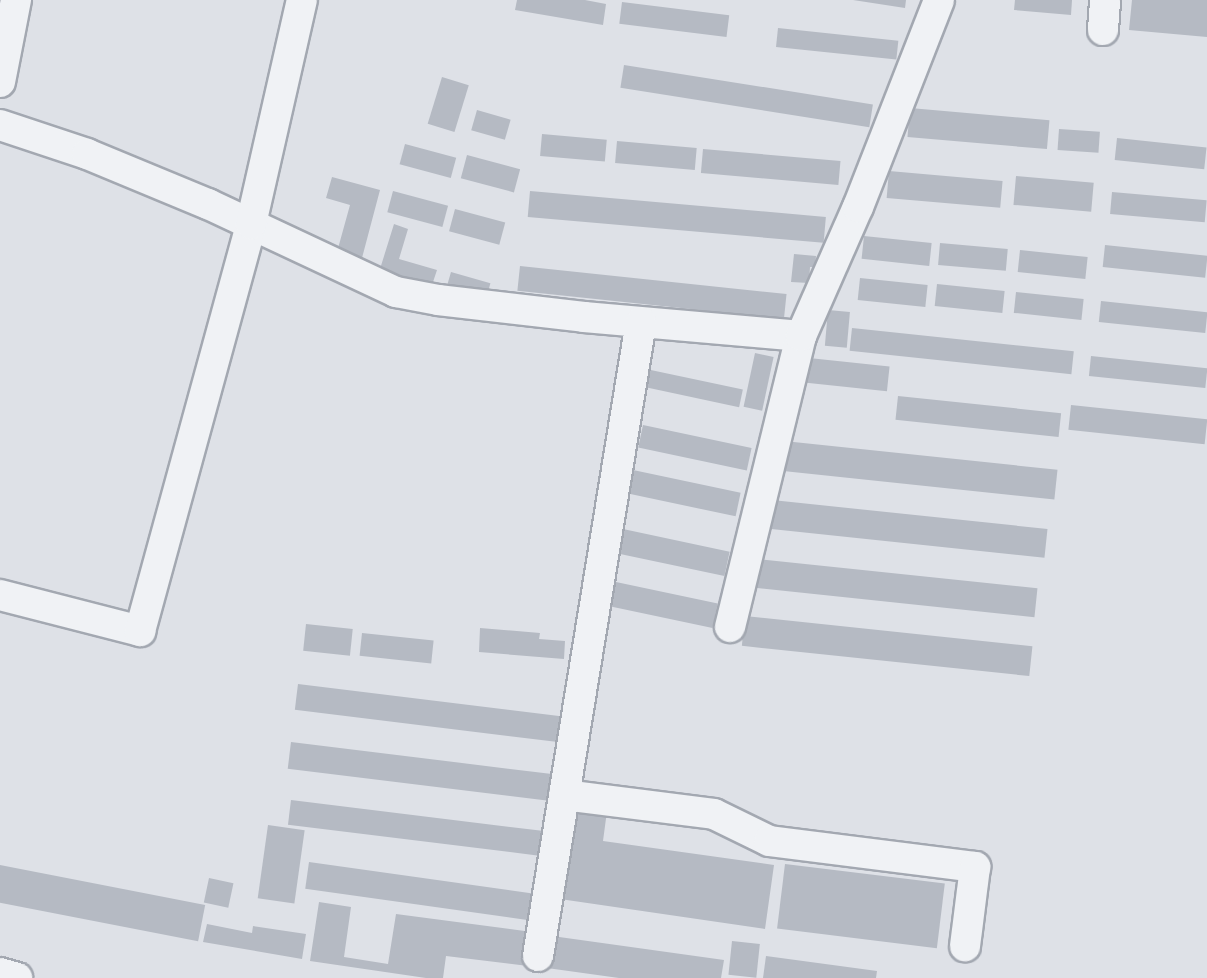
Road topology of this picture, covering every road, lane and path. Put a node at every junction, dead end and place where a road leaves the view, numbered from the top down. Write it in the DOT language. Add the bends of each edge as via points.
graph roads {
  1 [pos="16,0"];
  2 [pos="302,0"];
  3 [pos="939,0"];
  4 [pos="0,82"];
  5 [pos="0,125"];
  6 [pos="251,224"];
  7 [pos="641,322"];
  8 [pos="801,336"];
  9 [pos="0,595"];
  10 [pos="730,627"];
  11 [pos="564,795"];
  12 [pos="965,946"];
  13 [pos="538,956"];
  14 [pos="0,973"];
  15 [pos="17,978"];
  1 -- 4 [label="street"];
  2 -- 6 [label="street"];
  3 -- 8 [label="street"];
  5 -- 6 [label="street" via="87,154"];
  6 -- 7 [label="street" via="396,292"];
  6 -- 9 [label="street" via="140,631"];
  7 -- 8 [label="street"];
  7 -- 11 [label="street"];
  8 -- 10 [label="street"];
  11 -- 12 [label="street" via="714,814 769,841 975,867"];
  11 -- 13 [label="street"];
  14 -- 15 [label="street"];
}
